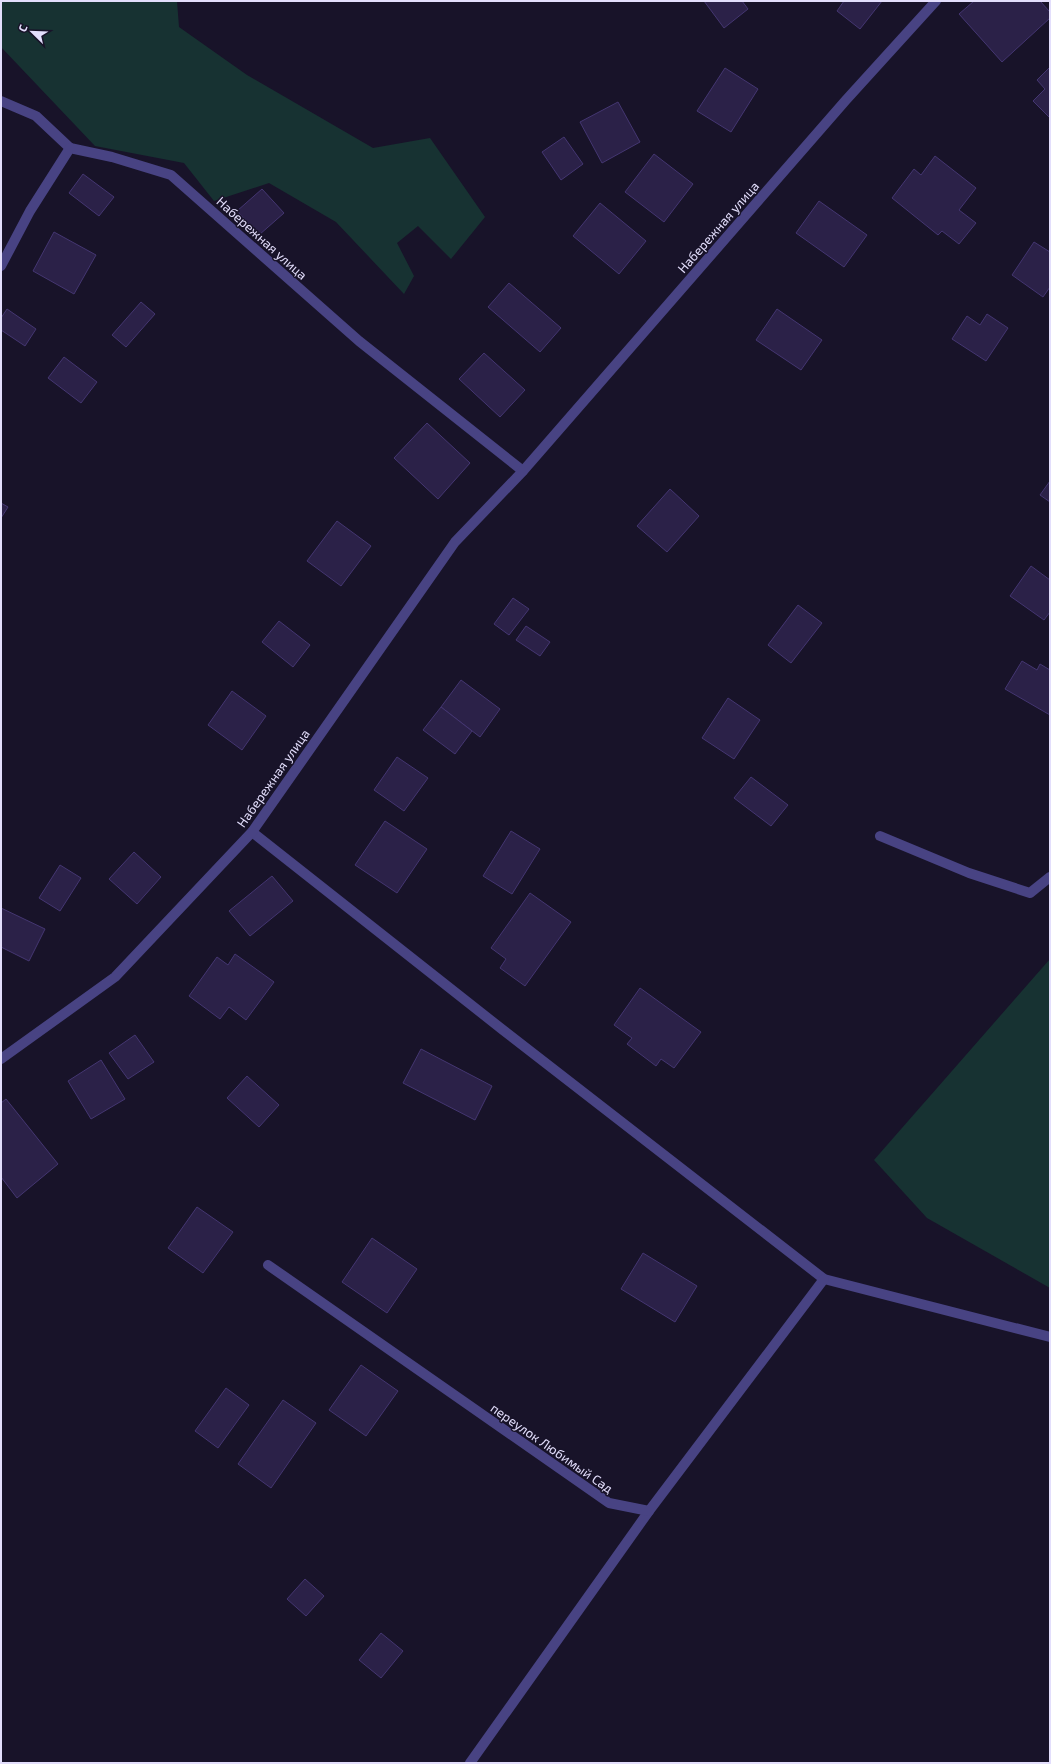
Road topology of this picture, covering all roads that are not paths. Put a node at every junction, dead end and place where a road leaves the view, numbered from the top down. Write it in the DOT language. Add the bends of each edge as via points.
graph roads {
  1 [pos="936,1"];
  2 [pos="1,101"];
  3 [pos="70,148"];
  4 [pos="1,266"];
  5 [pos="523,471"];
  6 [pos="252,832"];
  7 [pos="880,836"];
  8 [pos="1050,877"];
  9 [pos="1,1060"];
  10 [pos="268,1265"];
  11 [pos="824,1279"];
  12 [pos="1050,1337"];
  13 [pos="649,1512"];
  14 [pos="470,1763"];
  1 -- 5 [label="street, Набережная улица" via="846,100"];
  2 -- 3 [label="street" via="36,116"];
  3 -- 4 [label="street" via="30,211"];
  3 -- 5 [label="street, Набережная улица" via="112,157 171,175 359,341"];
  5 -- 6 [label="street, Набережная улица" via="455,542"];
  6 -- 9 [label="street, Набережная улица" via="115,977"];
  6 -- 11 [label="street"];
  7 -- 8 [label="street" via="968,873 1030,892"];
  10 -- 13 [label="street, переулок Любимый Сад" via="608,1503"];
  11 -- 12 [label="street"];
  11 -- 13 [label="street"];
  13 -- 14 [label="street"];
}
